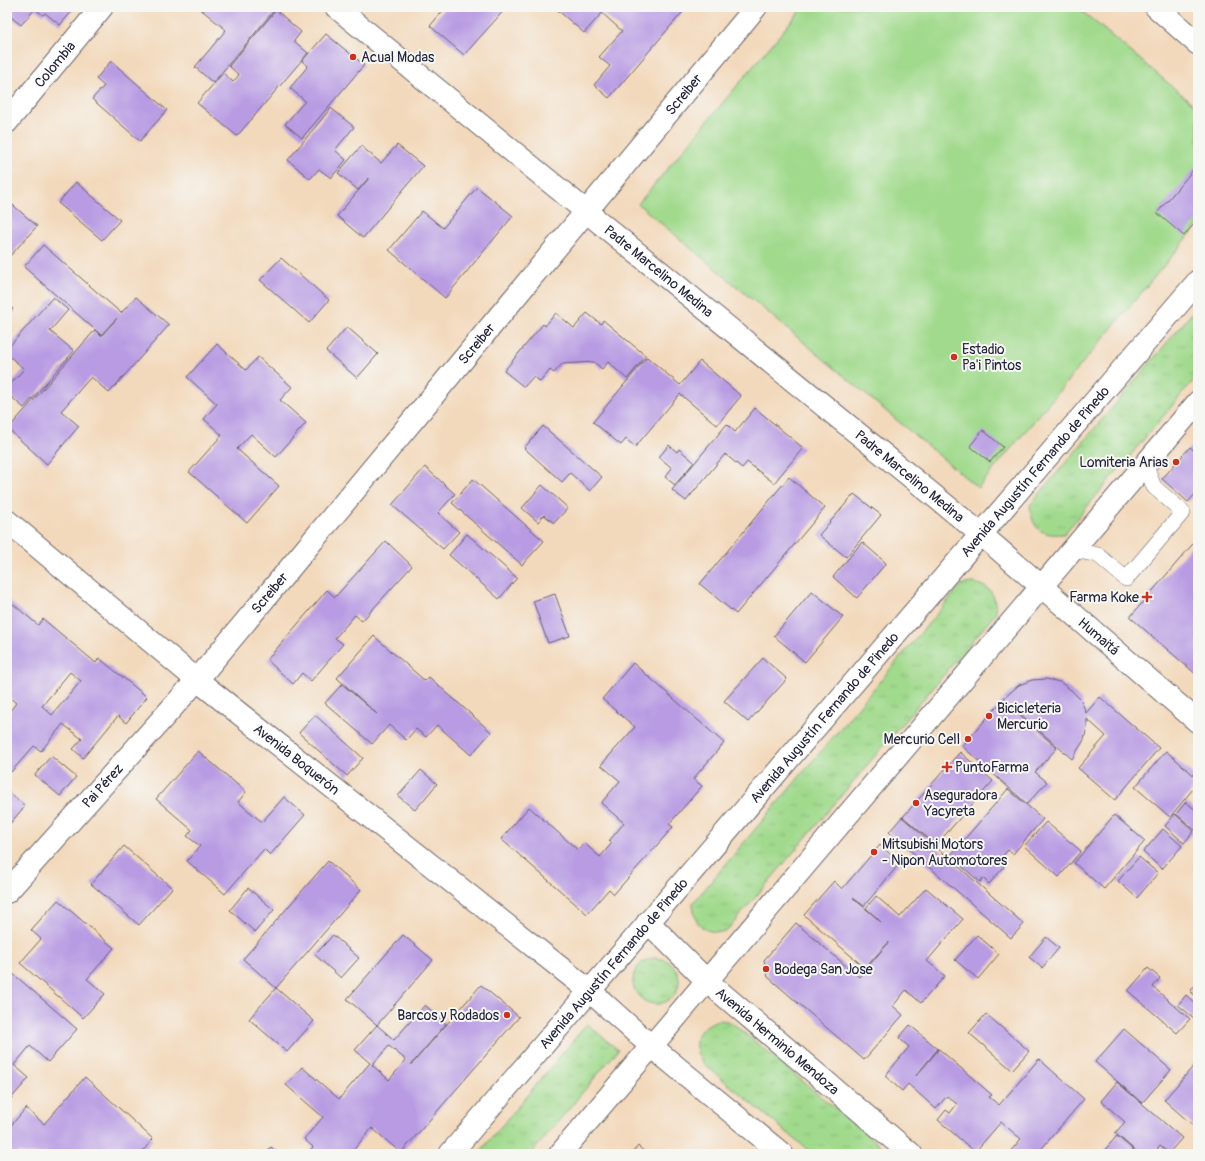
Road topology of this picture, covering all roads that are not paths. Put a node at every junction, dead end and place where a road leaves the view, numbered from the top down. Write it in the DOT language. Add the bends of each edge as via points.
graph roads {
  1 [pos="102,7"];
  2 [pos="336,7"];
  3 [pos="756,7"];
  4 [pos="1156,7"];
  5 [pos="1198,44"];
  6 [pos="7,122"];
  7 [pos="586,211"];
  8 [pos="1198,281"];
  9 [pos="1198,402"];
  10 [pos="1145,464"];
  11 [pos="7,521"];
  12 [pos="982,535"];
  13 [pos="1074,550"];
  14 [pos="1043,587"];
  15 [pos="197,680"];
  16 [pos="1198,722"];
  17 [pos="7,892"];
  18 [pos="648,922"];
  19 [pos="708,982"];
  20 [pos="591,992"];
  21 [pos="651,1046"];
  22 [pos="450,1154"];
  23 [pos="560,1154"];
  24 [pos="782,1154"];
  25 [pos="911,1154"];
  1 -- 6 [label="main road, Colombia"];
  2 -- 7 [label="main road, Padre Marcelino Medina"];
  3 -- 7 [label="main road, Screiber"];
  4 -- 5 [label="main road"];
  7 -- 12 [label="main road, Padre Marcelino Medina"];
  7 -- 15 [label="main road, Screiber"];
  8 -- 12 [label="main road, Avenida Augustín Fernando de Pinedo"];
  9 -- 10 [label="main road"];
  10 -- 13 [label="main road"];
  10 -- 13 [label="lane" via="1154,487 1183,512 1126,579 1098,555"];
  11 -- 15 [label="main road, Avenida Boquerón"];
  12 -- 14 [label="main road, Humaitá"];
  12 -- 18 [label="main road, Avenida Augustín Fernando de Pinedo"];
  13 -- 14 [label="main road"];
  14 -- 16 [label="main road, Humaitá"];
  14 -- 19 [label="main road"];
  15 -- 17 [label="main road, Pai Pérez"];
  15 -- 20 [label="main road, Avenida Boquerón"];
  18 -- 19 [label="main road, Avenida Herminio Mendoza"];
  18 -- 20 [label="main road, Avenida Augustín Fernando de Pinedo"];
  19 -- 21 [label="main road"];
  19 -- 25 [label="main road, Avenida Herminio Mendoza"];
  20 -- 21 [label="main road"];
  20 -- 22 [label="main road, Avenida Augustín Fernando de Pinedo"];
  21 -- 23 [label="main road"];
  21 -- 24 [label="main road"];
}
